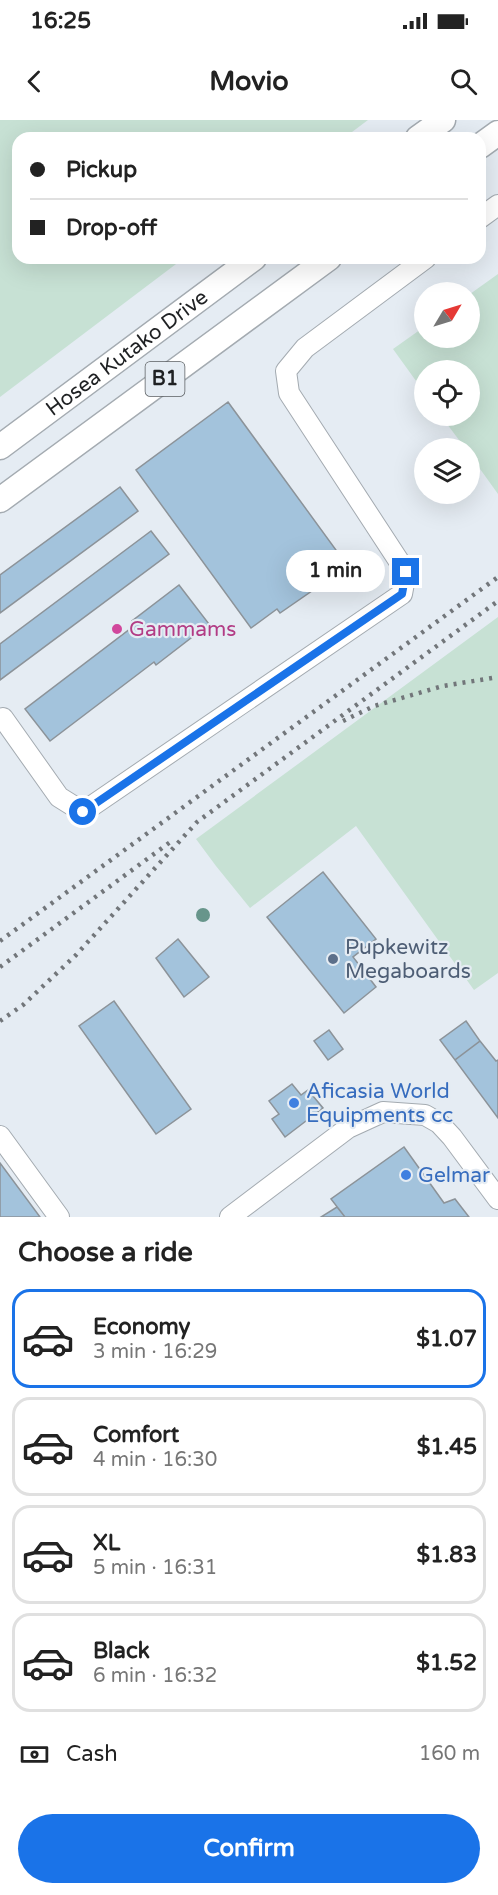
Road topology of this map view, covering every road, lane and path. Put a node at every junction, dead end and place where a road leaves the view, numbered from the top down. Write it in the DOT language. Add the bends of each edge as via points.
graph roads {
  1 [pos="443,120"];
  2 [pos="426,132"];
  3 [pos="246,264"];
  4 [pos="321,264"];
  5 [pos="418,264"];
  6 [pos="0,447"];
  7 [pos="0,500"];
  8 [pos="3,718"];
  9 [pos="0,1136"];
  10 [pos="498,1199"];
  11 [pos="59,1217"];
  12 [pos="230,1217"];
  1 -- 2 [label="main road"];
  3 -- 6 [label="main road, Hosea Kutako Drive / B1"];
  4 -- 7 [label="main road, Hosea Kutako Drive / B1"];
  5 -- 8 [label="street" via="305,348 286,371 289,393 406,572 402,594 83,812 59,796"];
  9 -- 11 [label="street"];
  10 -- 12 [label="street" via="439,1123 425,1115 383,1112 348,1128"];
}
